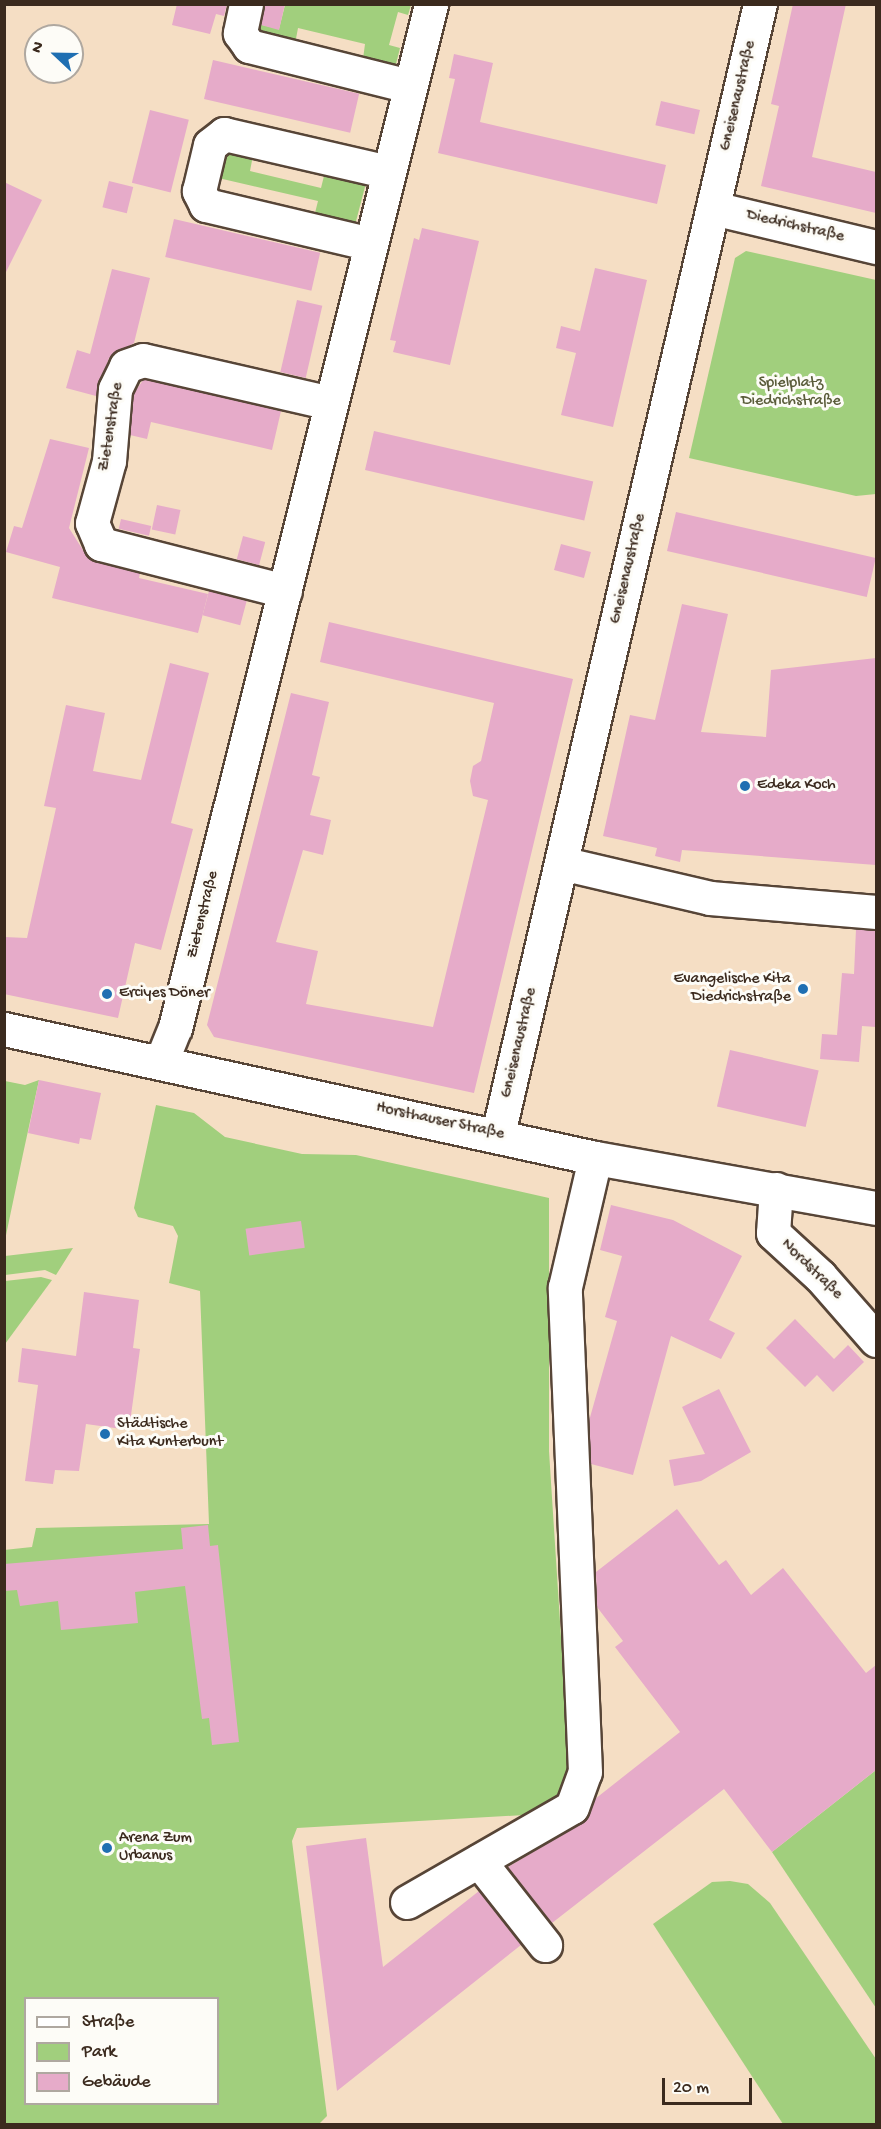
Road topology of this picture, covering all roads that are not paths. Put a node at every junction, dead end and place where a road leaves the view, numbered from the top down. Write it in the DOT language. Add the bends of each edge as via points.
graph roads {
  1 [pos="246,4"];
  2 [pos="430,4"];
  3 [pos="760,4"];
  4 [pos="410,86"];
  5 [pos="389,172"];
  6 [pos="713,208"];
  7 [pos="370,244"];
  8 [pos="876,247"];
  9 [pos="331,403"];
  10 [pos="285,591"];
  11 [pos="561,863"];
  12 [pos="876,912"];
  13 [pos="4,1029"];
  14 [pos="161,1062"];
  15 [pos="498,1134"];
  16 [pos="595,1158"];
  17 [pos="776,1189"];
  18 [pos="876,1208"];
  19 [pos="876,1340"];
  20 [pos="479,1861"];
  21 [pos="407,1902"];
  22 [pos="545,1945"];
  1 -- 4 [label="street" via="240,33 249,46"];
  2 -- 4 [label="street, Zietenstraße"];
  3 -- 6 [label="street, Gneisenaustraße"];
  4 -- 5 [label="street, Zietenstraße"];
  5 -- 7 [label="street, Zietenstraße"];
  5 -- 7 [label="street" via="224,134 210,145 199,191 207,205"];
  6 -- 8 [label="street, Diedrichstraße"];
  6 -- 11 [label="street, Gneisenaustraße"];
  7 -- 9 [label="street, Zietenstraße"];
  9 -- 10 [label="street, Zietenstraße"];
  9 -- 10 [label="street, Zietenstraße" via="143,360 126,366 115,389 109,461 92,523 102,544"];
  10 -- 14 [label="street, Zietenstraße" via="175,1028"];
  11 -- 12 [label="street" via="711,898"];
  11 -- 15 [label="street, Gneisenaustraße"];
  13 -- 14 [label="street, Horsthauser Straße"];
  14 -- 15 [label="street, Horsthauser Straße"];
  15 -- 16 [label="street, Horsthauser Straße"];
  16 -- 17 [label="street, Horsthauser Straße"];
  16 -- 20 [label="street" via="565,1287 585,1772 572,1807"];
  17 -- 18 [label="street, Horsthauser Straße"];
  17 -- 19 [label="street, Nordstraße" via="773,1233 820,1276"];
  20 -- 21 [label="street"];
  20 -- 22 [label="street"];
}
